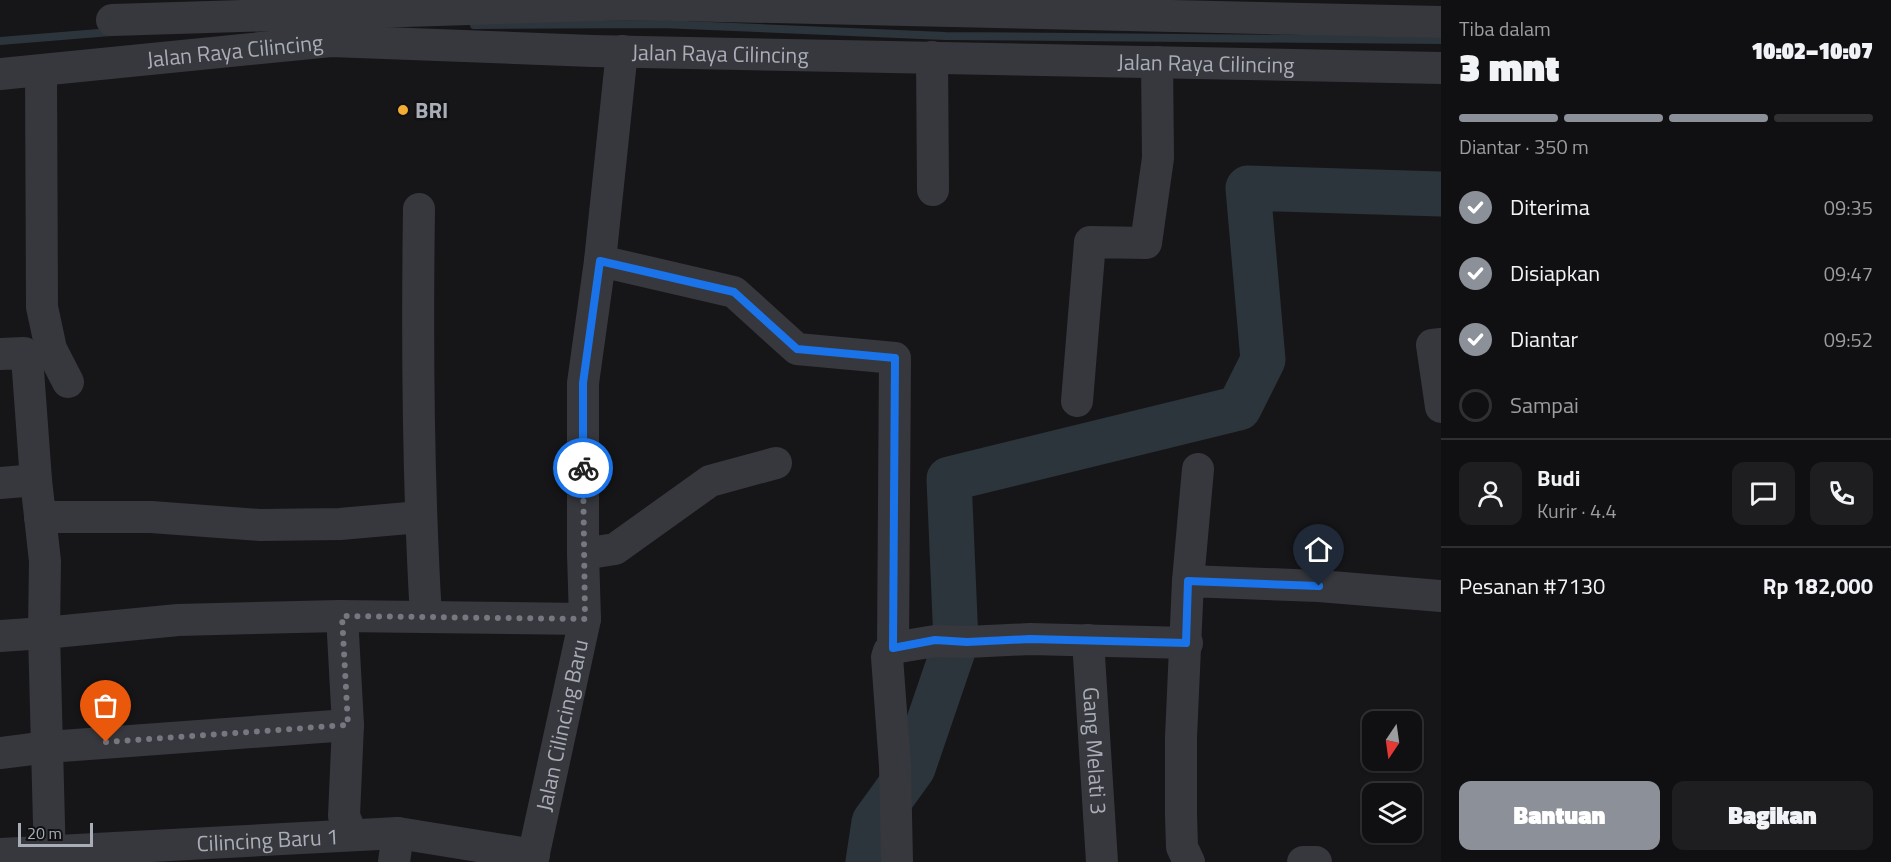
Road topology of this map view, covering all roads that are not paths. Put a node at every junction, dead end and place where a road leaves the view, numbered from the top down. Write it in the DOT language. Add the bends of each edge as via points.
graph roads {
  1 [pos="634,2"];
  2 [pos="111,20"];
  3 [pos="1441,22"];
  4 [pos="596,26"];
  5 [pos="1295,32"];
  6 [pos="932,57"];
  7 [pos="1157,62"];
  8 [pos="1441,68"];
  9 [pos="41,70"];
  10 [pos="0,74"];
  11 [pos="933,190"];
  12 [pos="419,209"];
  13 [pos="600,261"];
  14 [pos="1441,344"];
  15 [pos="0,354"];
  16 [pos="68,382"];
  17 [pos="1077,400"];
  18 [pos="1441,407"];
  19 [pos="776,463"];
  20 [pos="1198,469"];
  21 [pos="36,480"];
  22 [pos="0,483"];
  23 [pos="40,517"];
  24 [pos="420,517"];
  25 [pos="583,554"];
  26 [pos="1188,581"];
  27 [pos="1441,596"];
  28 [pos="342,616"];
  29 [pos="426,618"];
  30 [pos="585,619"];
  31 [pos="44,633"];
  32 [pos="0,636"];
  33 [pos="1088,640"];
  34 [pos="1186,643"];
  35 [pos="893,648"];
  36 [pos="348,725"];
  37 [pos="48,747"];
  38 [pos="0,753"];
  39 [pos="352,835"];
  40 [pos="396,847"];
  41 [pos="0,854"];
  42 [pos="50,856"];
  43 [pos="533,858"];
  44 [pos="897,862"];
  45 [pos="1102,862"];
  46 [pos="1190,862"];
  47 [pos="1303,862"];
  48 [pos="1316,862"];
  1 -- 4 [label="street"];
  1 -- 5 [label="street"];
  2 -- 4 [label="street"];
  3 -- 5 [label="street"];
  4 -- 6 [label="street, Jalan Raya Cilincing"];
  4 -- 9 [label="street, Jalan Raya Cilincing" via="331,41"];
  4 -- 13 [label="street, Jalan Cilincing Baru"];
  5 -- 7 [label="street, Jalan Raya Cilincing"];
  5 -- 8 [label="street, Jalan Raya Cilincing"];
  6 -- 7 [label="street, Jalan Raya Cilincing"];
  6 -- 11 [label="street"];
  7 -- 17 [label="street" via="1158,158 1146,243 1090,242"];
  9 -- 10 [label="street, Jalan Raya Cilincing"];
  9 -- 16 [label="street" via="42,307 51,349"];
  12 -- 24 [label="street"];
  13 -- 25 [label="street, Jalan Cilincing Baru" via="583,383"];
  13 -- 35 [label="street" via="734,292 797,349 895,358"];
  14 -- 18 [label="street" via="1432,345"];
  15 -- 21 [label="street" via="21,352 27,357"];
  19 -- 25 [label="street" via="710,481 615,549"];
  20 -- 26 [label="street"];
  21 -- 22 [label="street"];
  21 -- 23 [label="street"];
  23 -- 24 [label="street" via="151,517 260,525"];
  23 -- 31 [label="street" via="45,561"];
  24 -- 29 [label="street"];
  25 -- 30 [label="street, Jalan Cilincing Baru"];
  26 -- 27 [label="street"];
  26 -- 34 [label="street"];
  28 -- 29 [label="street"];
  28 -- 31 [label="street" via="178,620"];
  28 -- 36 [label="street"];
  29 -- 30 [label="street"];
  30 -- 43 [label="street, Jalan Cilincing Baru"];
  31 -- 32 [label="street"];
  31 -- 37 [label="street"];
  33 -- 34 [label="street"];
  33 -- 35 [label="street" via="935,640"];
  33 -- 45 [label="street, Gang Melati 3"];
  34 -- 46 [label="street" via="1181,815 1182,847"];
  35 -- 44 [label="street" via="887,657"];
  36 -- 37 [label="street"];
  36 -- 39 [label="street" via="344,816"];
  37 -- 38 [label="street"];
  37 -- 42 [label="street"];
  39 -- 40 [label="street, Cilincing Baru 1"];
  39 -- 42 [label="street, Cilincing Baru 1"];
  40 -- 43 [label="street, Cilincing Baru 1"];
  41 -- 42 [label="street, Cilincing Baru 1"];
  47 -- 48 [label="street"];
}
